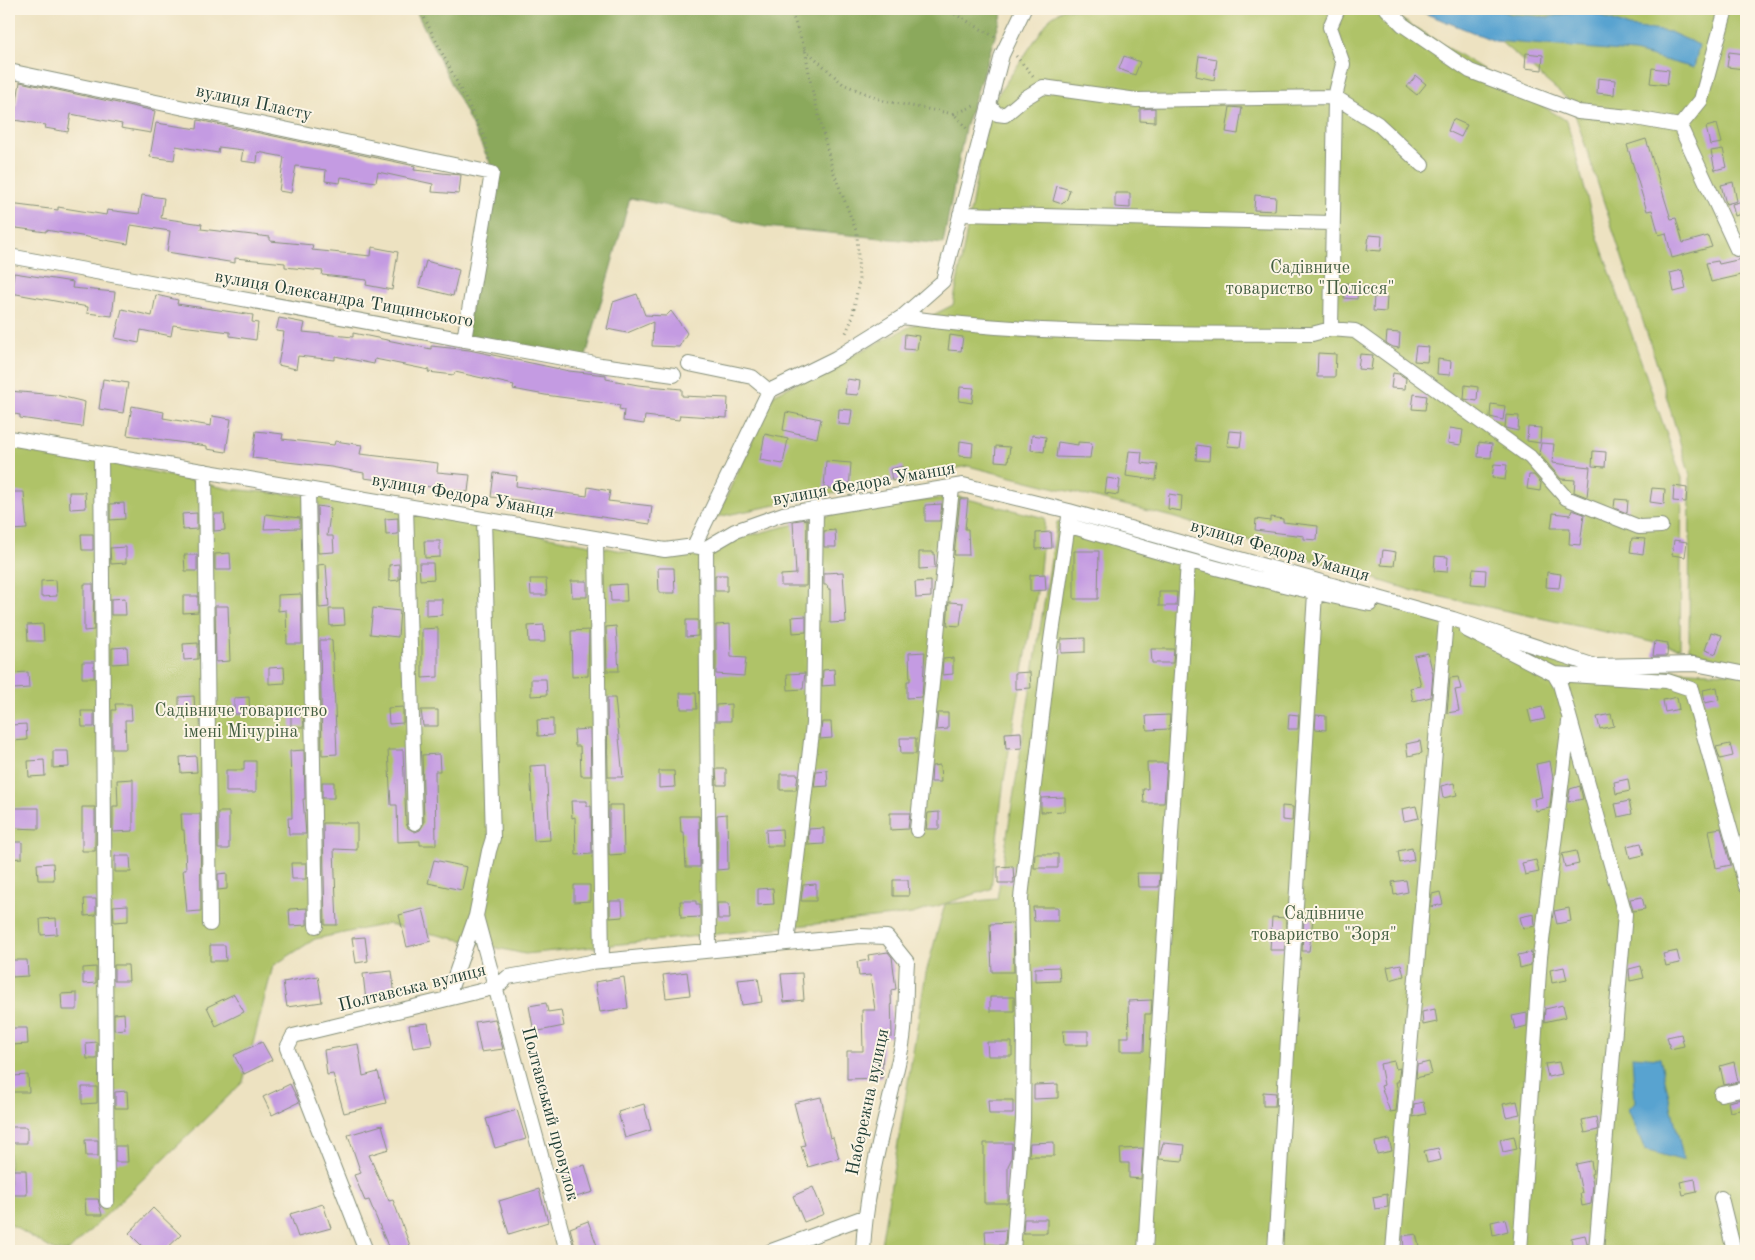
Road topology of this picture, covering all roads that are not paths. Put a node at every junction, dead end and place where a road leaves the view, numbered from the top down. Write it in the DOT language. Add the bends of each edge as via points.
graph roads {
  1 [pos="1024,9"];
  2 [pos="1338,9"];
  3 [pos="1387,9"];
  4 [pos="1726,9"];
  5 [pos="9,71"];
  6 [pos="1335,97"];
  7 [pos="990,106"];
  8 [pos="1680,126"];
  9 [pos="1422,165"];
  10 [pos="960,214"];
  11 [pos="1332,223"];
  12 [pos="1737,249"];
  13 [pos="9,256"];
  14 [pos="902,317"];
  15 [pos="1331,329"];
  16 [pos="464,340"];
  17 [pos="689,364"];
  18 [pos="674,375"];
  19 [pos="770,391"];
  20 [pos="9,438"];
  21 [pos="101,454"];
  22 [pos="205,471"];
  23 [pos="952,488"];
  24 [pos="308,489"];
  25 [pos="406,506"];
  26 [pos="816,509"];
  27 [pos="1070,511"];
  28 [pos="484,519"];
  29 [pos="1068,525"];
  30 [pos="1661,526"];
  31 [pos="596,539"];
  32 [pos="700,547"];
  33 [pos="1188,561"];
  34 [pos="1315,593"];
  35 [pos="1446,620"];
  36 [pos="1554,674"];
  37 [pos="1746,674"];
  38 [pos="1570,716"];
  39 [pos="415,823"];
  40 [pos="916,830"];
  41 [pos="1746,886"];
  42 [pos="476,916"];
  43 [pos="210,924"];
  44 [pos="316,926"];
  45 [pos="887,937"];
  46 [pos="787,943"];
  47 [pos="710,950"];
  48 [pos="602,961"];
  49 [pos="497,987"];
  50 [pos="447,999"];
  51 [pos="1746,1089"];
  52 [pos="1721,1094"];
  53 [pos="1721,1198"];
  54 [pos="107,1201"];
  55 [pos="864,1216"];
  56 [pos="366,1251"];
  57 [pos="567,1251"];
  58 [pos="771,1251"];
  59 [pos="863,1251"];
  60 [pos="1013,1251"];
  61 [pos="1145,1251"];
  62 [pos="1275,1251"];
  63 [pos="1394,1251"];
  64 [pos="1520,1251"];
  65 [pos="1596,1251"];
  66 [pos="1734,1251"];
  1 -- 7 [label="street" via="1002,55"];
  2 -- 6 [label="street" via="1330,27 1343,64"];
  3 -- 8 [label="street" via="1403,25 1470,71 1578,112"];
  4 -- 8 [label="street" via="1702,100"];
  5 -- 16 [label="street, вулиця Пласту" via="492,173"];
  6 -- 7 [label="street" via="1137,100 1043,87 1005,115 997,114"];
  6 -- 9 [label="street" via="1378,124"];
  6 -- 11 [label="street"];
  7 -- 10 [label="street"];
  8 -- 12 [label="street"];
  10 -- 11 [label="street"];
  10 -- 14 [label="street" via="943,281"];
  11 -- 15 [label="street"];
  13 -- 16 [label="street, вулиця Олександра Тищинського"];
  14 -- 15 [label="street" via="1074,333 1312,334"];
  14 -- 19 [label="street" via="836,358"];
  15 -- 30 [label="street" via="1355,331 1530,457 1566,498 1639,527"];
  16 -- 18 [label="street, вулиця Олександра Тищинського"];
  17 -- 19 [label="street" via="752,377"];
  19 -- 32 [label="street"];
  20 -- 21 [label="street, вулиця Федора Уманця"];
  21 -- 22 [label="street, вулиця Федора Уманця"];
  21 -- 54 [label="street"];
  22 -- 24 [label="street, вулиця Федора Уманця"];
  22 -- 43 [label="street"];
  23 -- 26 [label="street, вулиця Федора Уманця"];
  23 -- 27 [label="street, вулиця Федора Уманця" via="963,485"];
  23 -- 40 [label="street"];
  24 -- 25 [label="street, вулиця Федора Уманця"];
  24 -- 44 [label="street"];
  25 -- 28 [label="street, вулиця Федора Уманця"];
  25 -- 39 [label="street"];
  26 -- 32 [label="street, вулиця Федора Уманця" via="783,514"];
  26 -- 46 [label="street" via="813,724"];
  27 -- 29 [label="street"];
  27 -- 37 [label="street, вулиця Федора Уманця" via="1494,631 1595,666 1695,664"];
  28 -- 31 [label="street, вулиця Федора Уманця"];
  28 -- 42 [label="street" via="494,838"];
  29 -- 33 [label="street"];
  29 -- 60 [label="street" via="1048,657 1021,898 1023,1110"];
  31 -- 32 [label="street, вулиця Федора Уманця" via="665,550"];
  31 -- 48 [label="street"];
  32 -- 47 [label="street"];
  33 -- 34 [label="street"];
  33 -- 61 [label="street"];
  34 -- 35 [label="street"];
  34 -- 62 [label="street"];
  35 -- 36 [label="street"];
  35 -- 63 [label="street"];
  36 -- 38 [label="street"];
  36 -- 41 [label="street" via="1667,681 1692,689"];
  38 -- 64 [label="street" via="1540,957"];
  38 -- 65 [label="street" via="1626,914"];
  42 -- 49 [label="street, Полтавський провулок"];
  42 -- 50 [label="street"];
  45 -- 46 [label="street, Полтавська вулиця" via="860,936"];
  45 -- 55 [label="street, Набережна вулиця" via="907,962 902,1043"];
  46 -- 47 [label="street, Полтавська вулиця"];
  47 -- 48 [label="street, Полтавська вулиця"];
  48 -- 49 [label="street, Полтавська вулиця" via="508,977"];
  49 -- 50 [label="street, Полтавська вулиця"];
  49 -- 57 [label="street, Полтавський провулок"];
  50 -- 56 [label="street, Полтавська вулиця" via="293,1036 287,1048"];
  51 -- 52 [label="street"];
  53 -- 66 [label="street"];
  55 -- 58 [label="street"];
  55 -- 59 [label="street, Набережна вулиця"];
}
